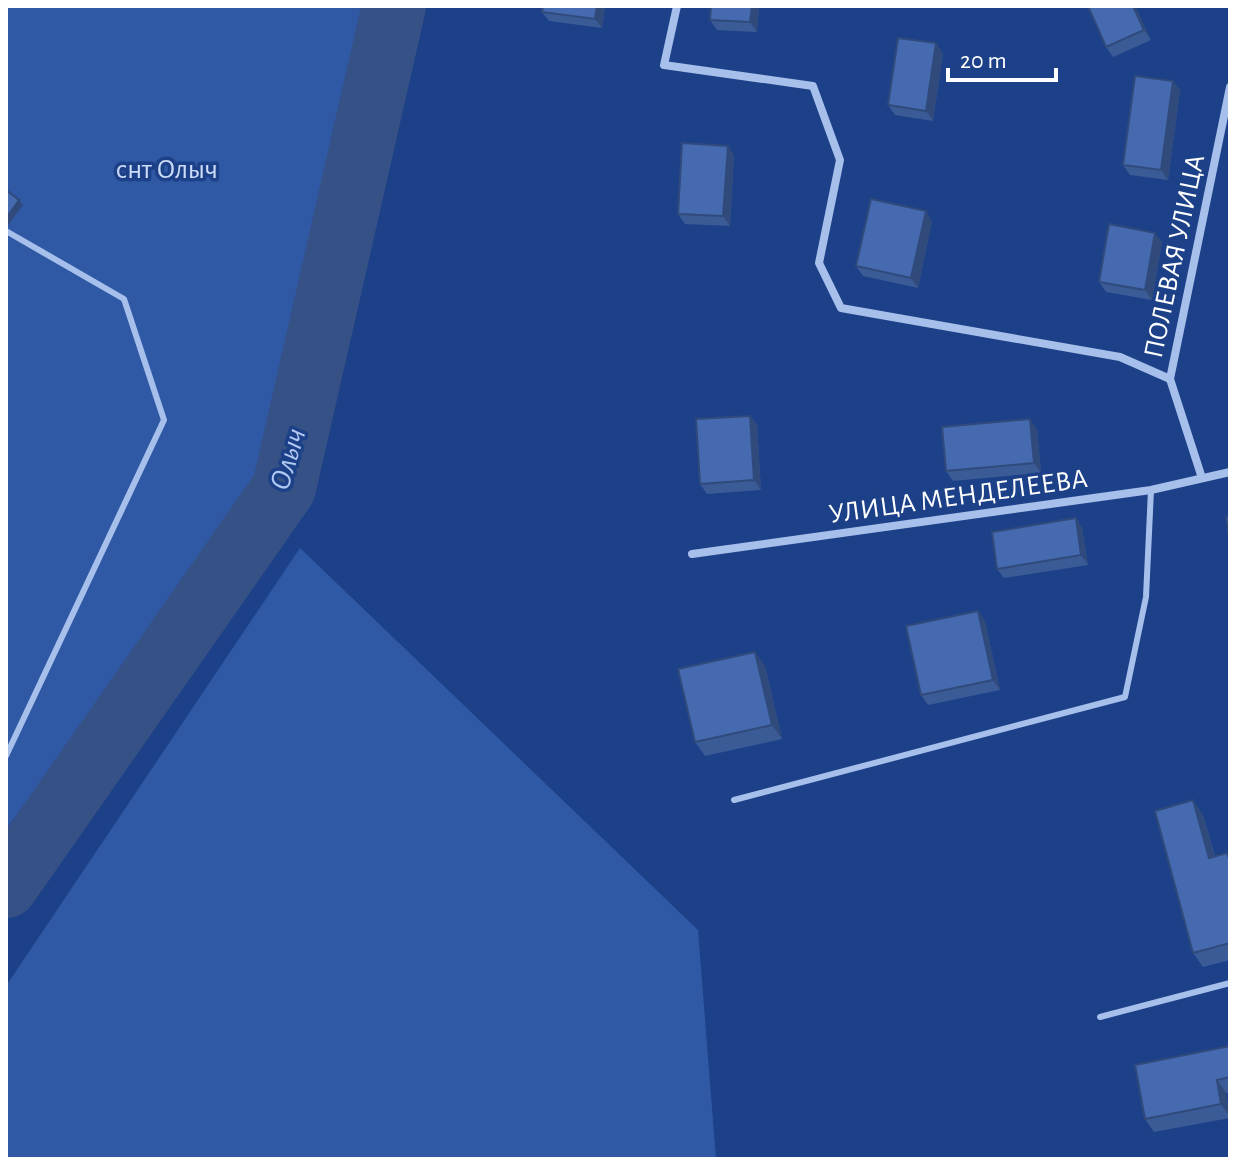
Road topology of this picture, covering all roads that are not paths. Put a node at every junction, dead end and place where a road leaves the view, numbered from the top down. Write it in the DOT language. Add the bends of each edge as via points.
graph roads {
  1 [pos="677,6"];
  2 [pos="1230,87"];
  3 [pos="6,231"];
  4 [pos="1170,379"];
  5 [pos="1230,472"];
  6 [pos="1202,478"];
  7 [pos="1151,490"];
  8 [pos="692,554"];
  9 [pos="6,756"];
  10 [pos="734,800"];
  11 [pos="1230,983"];
  12 [pos="1100,1017"];
  1 -- 4 [label="street" via="664,65 813,86 840,160 819,263 841,308 1120,357"];
  2 -- 4 [label="street, ПОЛЕВАЯ УЛИЦА"];
  3 -- 9 [label="lane" via="124,299 164,420"];
  4 -- 6 [label="street, ПОЛЕВАЯ УЛИЦА"];
  5 -- 6 [label="street, УЛИЦА МЕНДЕЛЕЕВА"];
  6 -- 7 [label="street, УЛИЦА МЕНДЕЛЕЕВА"];
  7 -- 8 [label="street, УЛИЦА МЕНДЕЛЕЕВА"];
  7 -- 10 [label="lane" via="1146,597 1125,697"];
  11 -- 12 [label="lane"];
}
